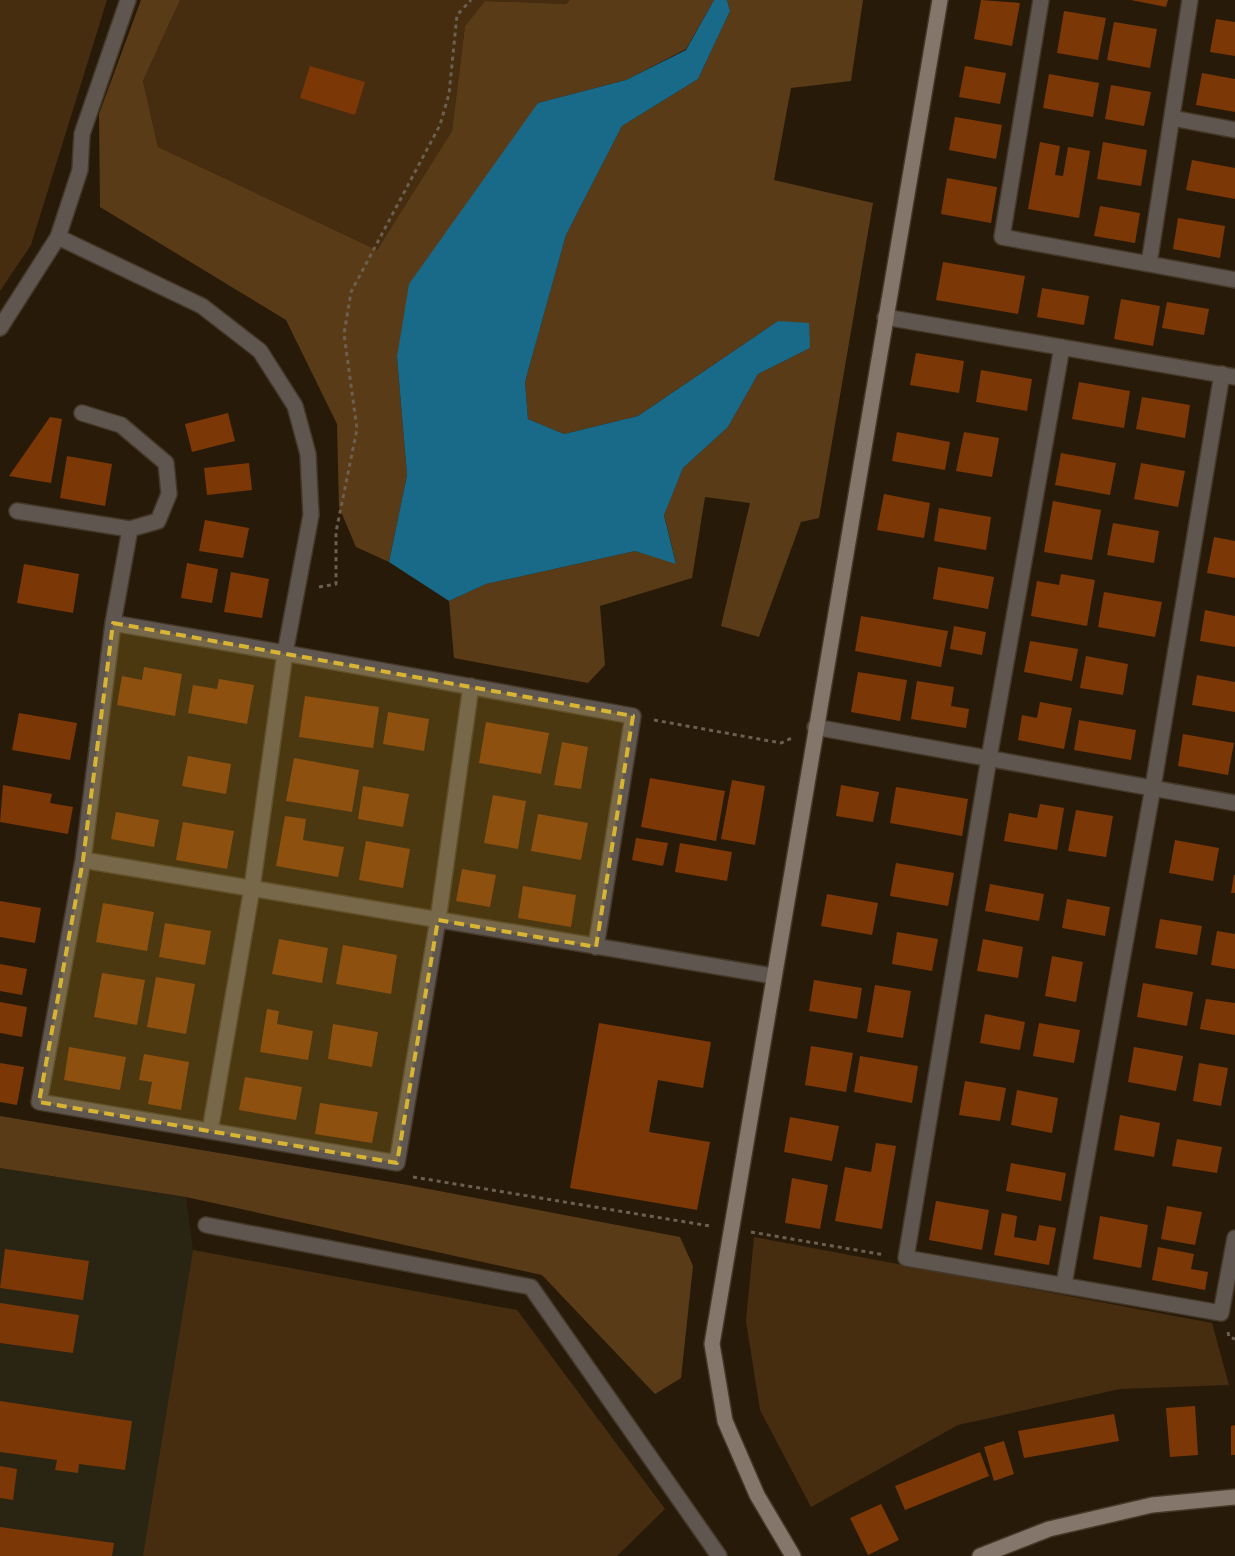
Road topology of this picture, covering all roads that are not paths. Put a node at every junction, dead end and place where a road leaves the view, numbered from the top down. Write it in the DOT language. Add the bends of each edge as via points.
graph roads {
  1 [pos="128,0"];
  2 [pos="940,0"];
  3 [pos="1042,0"];
  4 [pos="1190,0"];
  5 [pos="1172,118"];
  6 [pos="1235,130"];
  7 [pos="58,237"];
  8 [pos="1149,264"];
  9 [pos="1235,280"];
  10 [pos="885,317"];
  11 [pos="0,328"];
  12 [pos="1062,347"];
  13 [pos="1228,376"];
  14 [pos="82,413"];
  15 [pos="17,511"];
  16 [pos="130,529"];
  17 [pos="113,623"];
  18 [pos="285,652"];
  19 [pos="471,686"];
  20 [pos="815,727"];
  21 [pos="989,758"];
  22 [pos="1152,787"];
  23 [pos="1235,802"];
  24 [pos="84,860"];
  25 [pos="252,888"];
  26 [pos="438,920"];
  27 [pos="596,947"];
  28 [pos="773,976"];
  29 [pos="210,1131"];
  30 [pos="206,1225"];
  31 [pos="1235,1238"];
  32 [pos="1064,1284"];
  33 [pos="1235,1497"];
  34 [pos="719,1556"];
  35 [pos="793,1556"];
  36 [pos="980,1556"];
  1 -- 7 [label="street" via="82,134 80,170"];
  2 -- 10 [label="street"];
  3 -- 8 [label="street" via="1002,237"];
  4 -- 5 [label="street"];
  5 -- 6 [label="street"];
  5 -- 8 [label="street"];
  7 -- 11 [label="street"];
  7 -- 18 [label="street" via="202,306 260,352 295,406 308,454 311,515"];
  8 -- 9 [label="street"];
  10 -- 12 [label="street"];
  10 -- 20 [label="street"];
  12 -- 13 [label="street"];
  12 -- 21 [label="street"];
  13 -- 22 [label="street"];
  14 -- 16 [label="street" via="120,425 166,463 170,494 158,521"];
  15 -- 16 [label="street"];
  16 -- 17 [label="street"];
  17 -- 18 [label="street"];
  17 -- 24 [label="street"];
  18 -- 19 [label="street"];
  18 -- 25 [label="street"];
  19 -- 26 [label="street"];
  19 -- 27 [label="street" via="633,716"];
  20 -- 21 [label="street"];
  20 -- 28 [label="street"];
  21 -- 22 [label="street"];
  21 -- 32 [label="street" via="906,1258"];
  22 -- 23 [label="street"];
  22 -- 32 [label="street"];
  24 -- 25 [label="street"];
  24 -- 29 [label="street" via="39,1102"];
  25 -- 26 [label="street"];
  25 -- 29 [label="street"];
  26 -- 27 [label="street"];
  26 -- 29 [label="street" via="397,1163"];
  27 -- 28 [label="street"];
  28 -- 35 [label="street" via="712,1344 725,1421 757,1495"];
  30 -- 34 [label="street" via="531,1287"];
  31 -- 32 [label="street" via="1221,1313"];
  33 -- 36 [label="street" via="1152,1504 1049,1529"];
}
